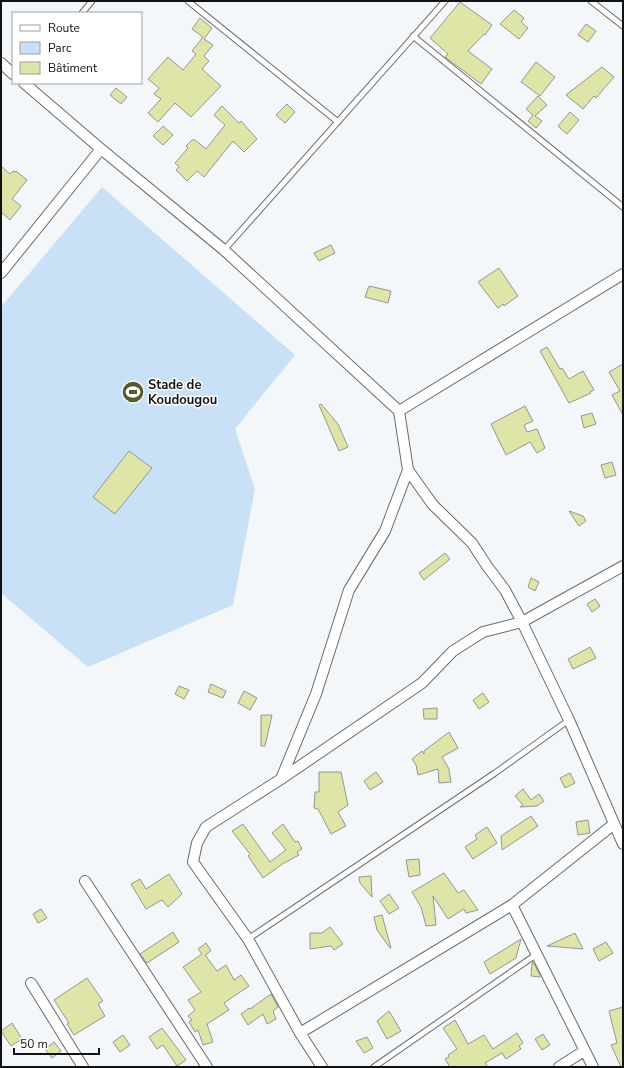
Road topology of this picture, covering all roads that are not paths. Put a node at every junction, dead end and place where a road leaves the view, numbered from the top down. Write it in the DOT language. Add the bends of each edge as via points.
graph roads {
  1 [pos="92,1"];
  2 [pos="188,1"];
  3 [pos="445,1"];
  4 [pos="591,1"];
  5 [pos="83,12"];
  6 [pos="623,26"];
  7 [pos="413,36"];
  8 [pos="1,63"];
  9 [pos="12,73"];
  10 [pos="25,84"];
  11 [pos="338,122"];
  12 [pos="101,149"];
  13 [pos="623,207"];
  14 [pos="224,250"];
  15 [pos="1,273"];
  16 [pos="623,274"];
  17 [pos="399,411"];
  18 [pos="408,470"];
  19 [pos="623,566"];
  20 [pos="522,622"];
  21 [pos="569,720"];
  22 [pos="280,779"];
  23 [pos="614,824"];
  24 [pos="623,844"];
  25 [pos="86,881"];
  26 [pos="512,905"];
  27 [pos="248,939"];
  28 [pos="537,954"];
  29 [pos="31,982"];
  30 [pos="300,1034"];
  31 [pos="584,1051"];
  32 [pos="83,1067"];
  33 [pos="207,1067"];
  34 [pos="322,1067"];
  35 [pos="374,1067"];
  36 [pos="559,1067"];
  37 [pos="593,1067"];
  1 -- 5 [label="lane"];
  2 -- 11 [label="lane"];
  3 -- 7 [label="lane"];
  4 -- 6 [label="lane"];
  7 -- 11 [label="lane"];
  7 -- 13 [label="lane"];
  8 -- 9 [label="street"];
  10 -- 12 [label="street"];
  11 -- 14 [label="lane"];
  12 -- 14 [label="street"];
  12 -- 15 [label="street"];
  14 -- 17 [label="street"];
  16 -- 17 [label="street"];
  17 -- 18 [label="street"];
  18 -- 20 [label="street" via="433,505 472,543 505,590"];
  18 -- 22 [label="street" via="385,531 349,590 316,694"];
  19 -- 20 [label="street"];
  20 -- 21 [label="street"];
  20 -- 22 [label="street" via="483,632 453,651 422,683"];
  21 -- 23 [label="street"];
  21 -- 27 [label="lane" via="495,773"];
  22 -- 27 [label="street" via="206,827 197,843 193,862"];
  23 -- 24 [label="street"];
  23 -- 26 [label="street"];
  25 -- 33 [label="street"];
  26 -- 28 [label="street"];
  26 -- 30 [label="street"];
  27 -- 30 [label="street"];
  28 -- 31 [label="street"];
  28 -- 35 [label="lane"];
  29 -- 32 [label="street"];
  30 -- 34 [label="street"];
  31 -- 36 [label="street"];
  31 -- 37 [label="street"];
}
